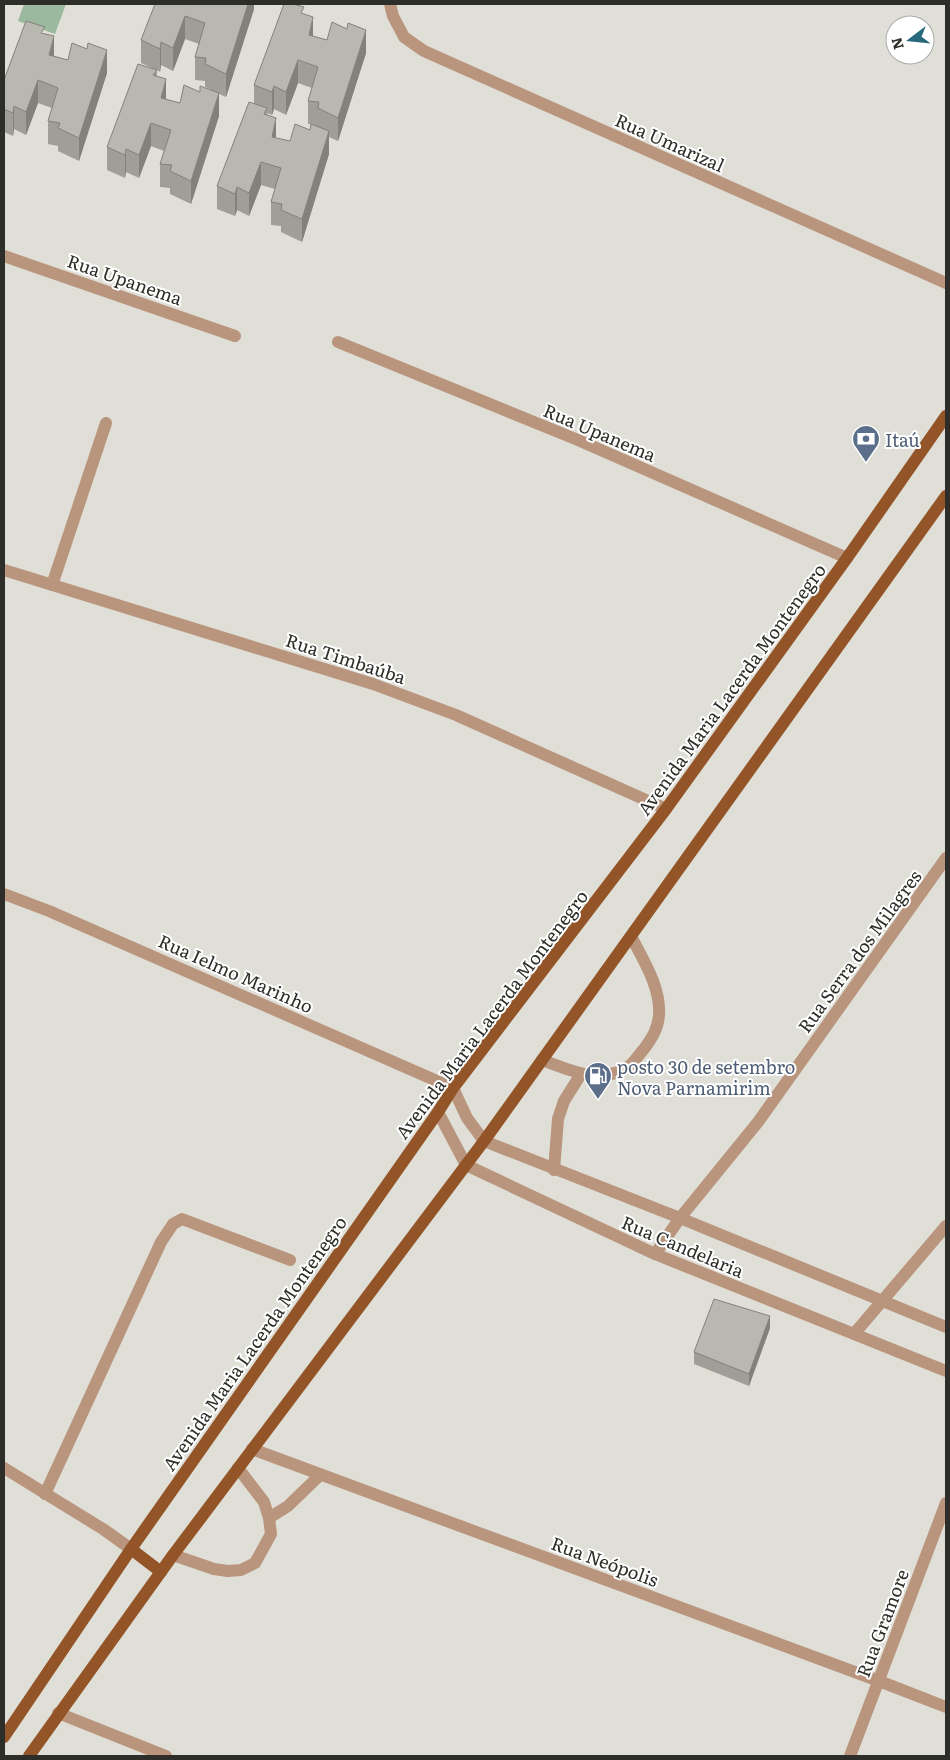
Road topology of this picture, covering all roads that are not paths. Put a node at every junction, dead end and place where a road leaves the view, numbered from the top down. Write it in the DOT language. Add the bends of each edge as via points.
graph roads {
  1 [pos="392,10"];
  2 [pos="4,256"];
  3 [pos="946,283"];
  4 [pos="235,336"];
  5 [pos="338,342"];
  6 [pos="946,416"];
  7 [pos="106,423"];
  8 [pos="946,496"];
  9 [pos="847,558"];
  10 [pos="4,570"];
  11 [pos="52,585"];
  12 [pos="666,809"];
  13 [pos="946,858"];
  14 [pos="4,894"];
  15 [pos="631,936"];
  16 [pos="542,1060"];
  17 [pos="581,1074"];
  18 [pos="453,1088"];
  19 [pos="438,1112"];
  20 [pos="484,1141"];
  21 [pos="466,1165"];
  22 [pos="554,1170"];
  23 [pos="680,1218"];
  24 [pos="946,1226"];
  25 [pos="655,1254"];
  26 [pos="290,1260"];
  27 [pos="882,1301"];
  28 [pos="946,1327"];
  29 [pos="854,1334"];
  30 [pos="946,1371"];
  31 [pos="252,1450"];
  32 [pos="4,1468"];
  33 [pos="238,1468"];
  34 [pos="320,1475"];
  35 [pos="45,1494"];
  36 [pos="946,1503"];
  37 [pos="269,1518"];
  38 [pos="131,1549"];
  39 [pos="173,1555"];
  40 [pos="161,1572"];
  41 [pos="879,1681"];
  42 [pos="946,1707"];
  43 [pos="58,1714"];
  44 [pos="4,1738"];
  45 [pos="29,1756"];
  46 [pos="166,1756"];
  47 [pos="850,1756"];
  1 -- 3 [label="street, Rua Umarizal" via="404,38 424,51"];
  2 -- 4 [label="street, Rua Upanema"];
  5 -- 9 [label="street, Rua Upanema" via="578,440"];
  6 -- 9 [label="main road, Avenida Maria Lacerda Montenegro"];
  7 -- 11 [label="street"];
  8 -- 15 [label="main road"];
  9 -- 12 [label="main road, Avenida Maria Lacerda Montenegro"];
  10 -- 11 [label="street, Rua Timbaúba"];
  11 -- 12 [label="street, Rua Timbaúba" via="373,684 456,715"];
  12 -- 18 [label="main road, Avenida Maria Lacerda Montenegro"];
  13 -- 23 [label="street, Rua Serra dos Milagres" via="758,1122"];
  14 -- 18 [label="street, Rua Ielmo Marinho" via="67,918"];
  15 -- 16 [label="main road"];
  15 -- 17 [label="street" via="650,973 656,993 659,1014 656,1032 631,1066 615,1074"];
  16 -- 17 [label="street"];
  16 -- 20 [label="main road"];
  17 -- 22 [label="street" via="564,1101 558,1118"];
  18 -- 19 [label="main road, Avenida Maria Lacerda Montenegro"];
  18 -- 20 [label="street" via="467,1118"];
  19 -- 21 [label="street"];
  19 -- 38 [label="main road, Avenida Maria Lacerda Montenegro"];
  20 -- 21 [label="main road"];
  20 -- 22 [label="street, Rua Candelaria"];
  21 -- 25 [label="street, Rua Candelaria"];
  21 -- 31 [label="main road"];
  22 -- 23 [label="street, Rua Candelaria"];
  23 -- 25 [label="street, Rua Serra dos Milagres"];
  23 -- 27 [label="street, Rua Candelaria"];
  24 -- 27 [label="street"];
  25 -- 29 [label="street, Rua Candelaria"];
  26 -- 35 [label="street" via="182,1219 173,1224 161,1242"];
  27 -- 28 [label="street, Rua Candelaria"];
  27 -- 29 [label="street"];
  29 -- 30 [label="street, Rua Candelaria"];
  31 -- 33 [label="main road"];
  31 -- 34 [label="street, Rua Neópolis"];
  32 -- 35 [label="street"];
  33 -- 37 [label="street" via="264,1502"];
  33 -- 39 [label="main road"];
  34 -- 37 [label="street" via="288,1506"];
  34 -- 41 [label="street, Rua Neópolis"];
  35 -- 38 [label="street"];
  36 -- 41 [label="street, Rua Gramore"];
  37 -- 39 [label="street" via="271,1534 255,1563 241,1570 214,1569"];
  38 -- 40 [label="main road"];
  38 -- 44 [label="main road, Avenida Maria Lacerda Montenegro"];
  39 -- 40 [label="main road"];
  40 -- 43 [label="main road"];
  41 -- 42 [label="street, Rua Neópolis"];
  41 -- 47 [label="street, Rua Gramore"];
  43 -- 45 [label="main road"];
  43 -- 46 [label="street"];
}
